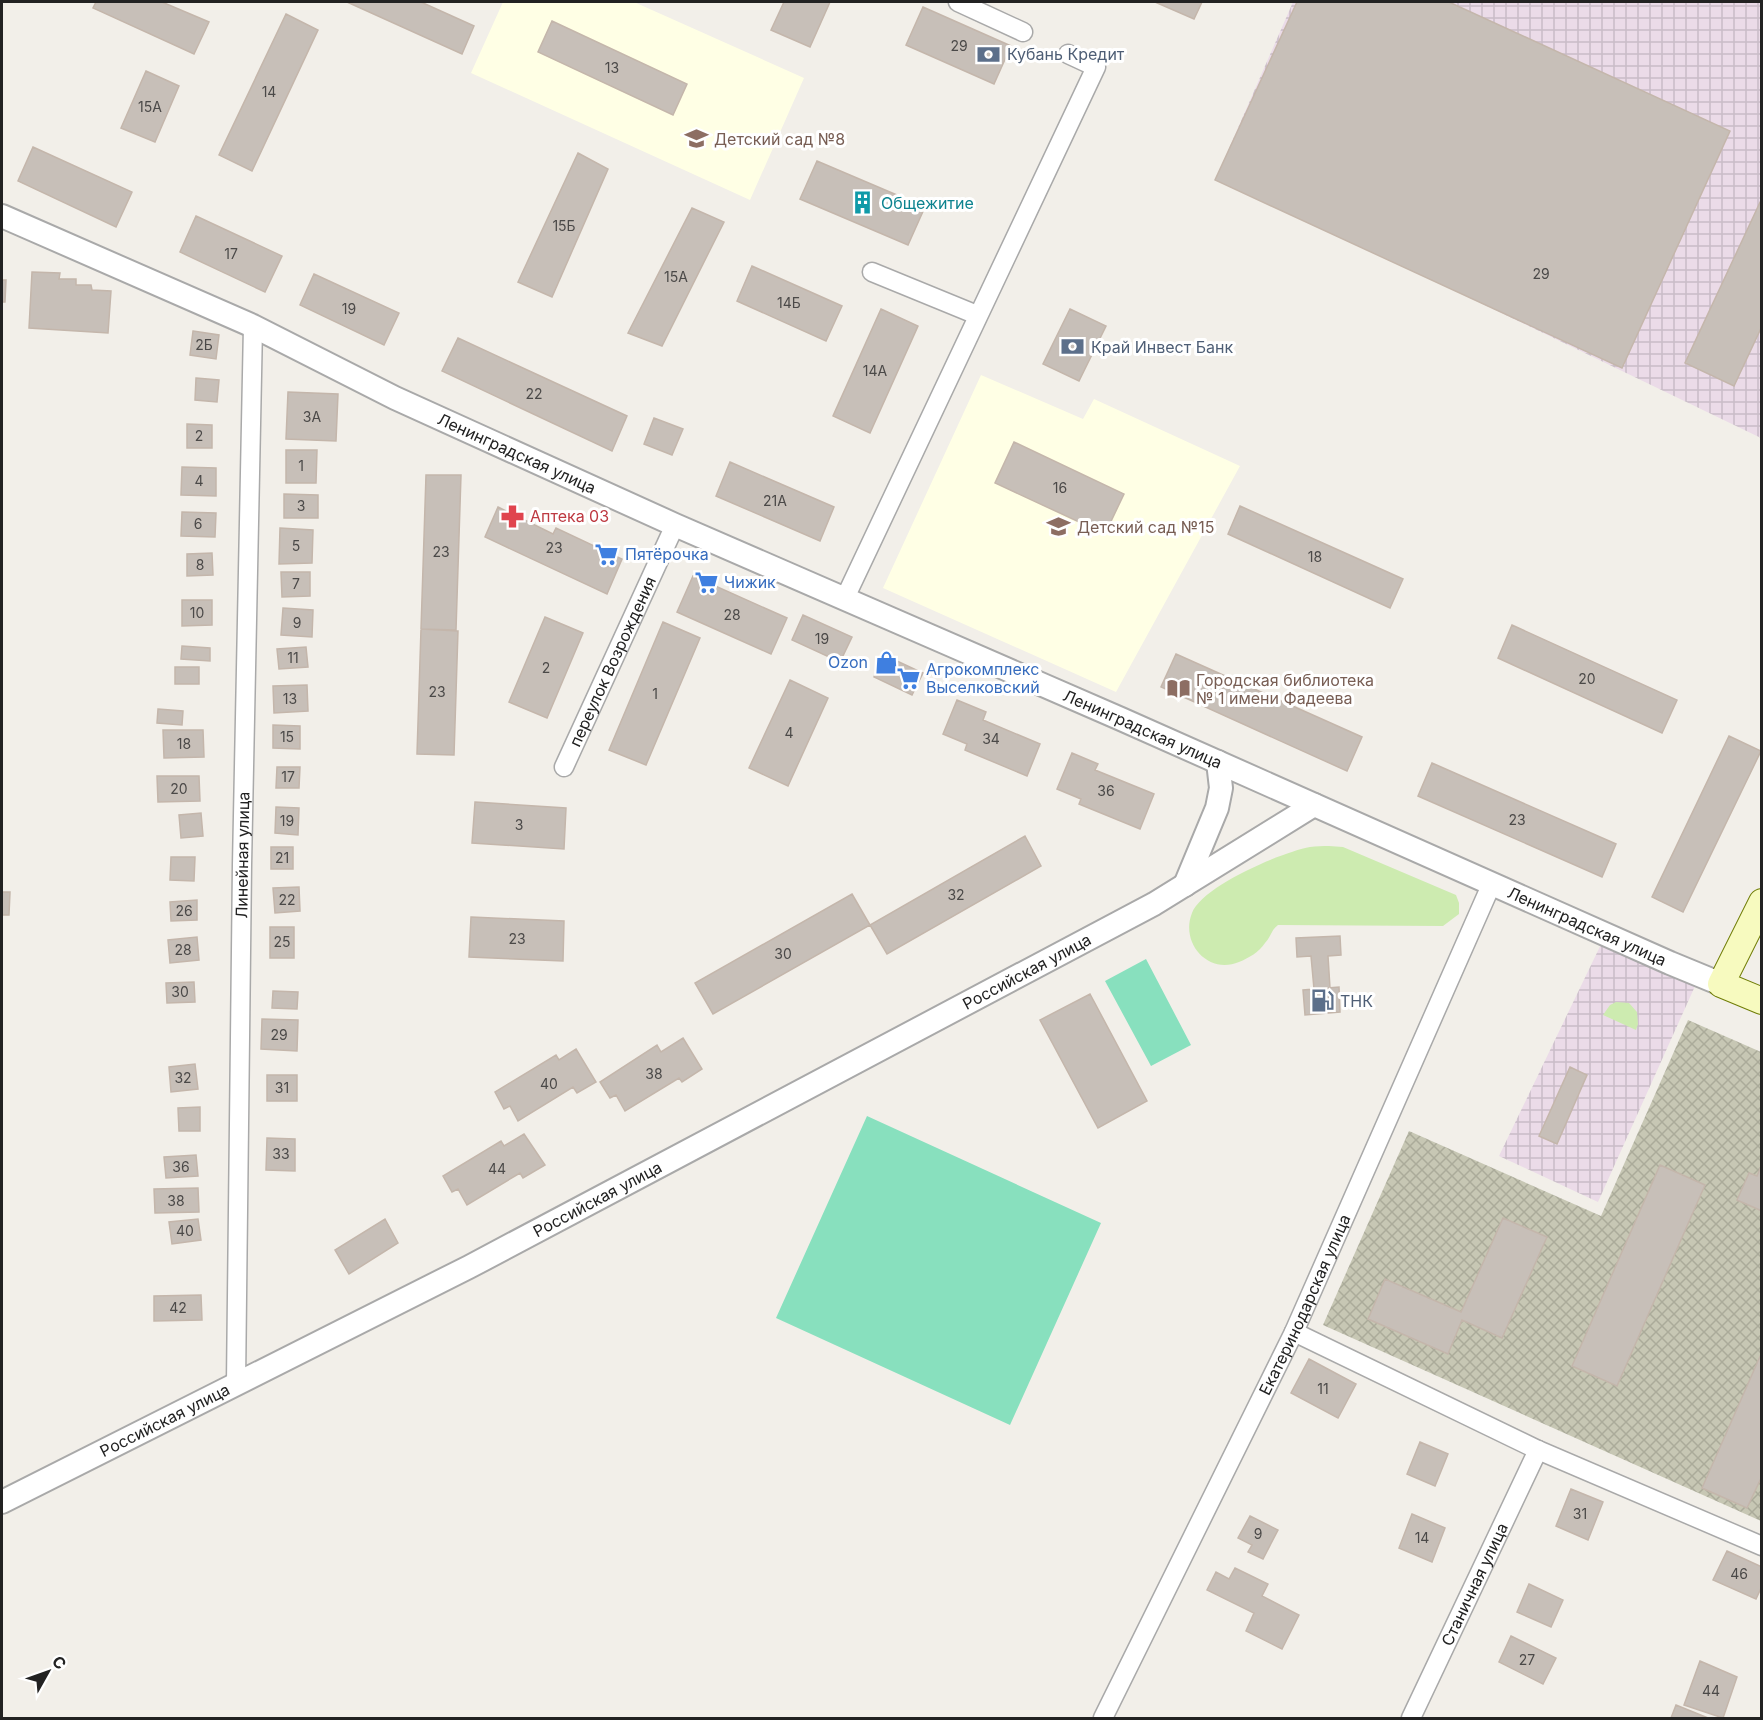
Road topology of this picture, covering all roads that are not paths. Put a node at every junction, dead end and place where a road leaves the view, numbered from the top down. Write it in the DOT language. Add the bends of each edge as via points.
graph roads {
  1 [pos="958,2"];
  2 [pos="1023,32"];
  3 [pos="1068,54"];
  4 [pos="2,216"];
  5 [pos="873,272"];
  6 [pos="977,315"];
  7 [pos="253,326"];
  8 [pos="675,525"];
  9 [pos="845,598"];
  10 [pos="1218,762"];
  11 [pos="564,768"];
  12 [pos="1314,805"];
  13 [pos="1492,884"];
  14 [pos="1185,885"];
  15 [pos="1761,902"];
  16 [pos="1721,984"];
  17 [pos="1761,1001"];
  18 [pos="1294,1332"];
  19 [pos="236,1383"];
  20 [pos="1538,1450"];
  21 [pos="2,1502"];
  22 [pos="1761,1546"];
  23 [pos="1103,1719"];
  24 [pos="1411,1719"];
  1 -- 2 [label="street"];
  3 -- 6 [label="street" via="1095,67"];
  4 -- 7 [label="street, Ленинградская улица"];
  5 -- 6 [label="street"];
  6 -- 9 [label="street"];
  7 -- 8 [label="street, Ленинградская улица" via="395,398"];
  7 -- 19 [label="street, Линейная улица"];
  8 -- 9 [label="street, Ленинградская улица"];
  8 -- 11 [label="street, переулок Возрождения"];
  9 -- 10 [label="street, Ленинградская улица"];
  10 -- 12 [label="street, Ленинградская улица"];
  10 -- 14 [label="street" via="1221,788 1217,808"];
  12 -- 13 [label="street, Ленинградская улица"];
  12 -- 14 [label="street, Российская улица"];
  13 -- 16 [label="street, Ленинградская улица"];
  13 -- 18 [label="street, Екатеринодарская улица"];
  14 -- 19 [label="street, Российская улица" via="469,1267"];
  15 -- 16 [label="main road"];
  16 -- 17 [label="main road, Ленинградская улица"];
  18 -- 20 [label="street"];
  18 -- 23 [label="street, Екатеринодарская улица"];
  19 -- 21 [label="street, Российская улица"];
  20 -- 22 [label="street"];
  20 -- 24 [label="street, Станичная улица"];
}
